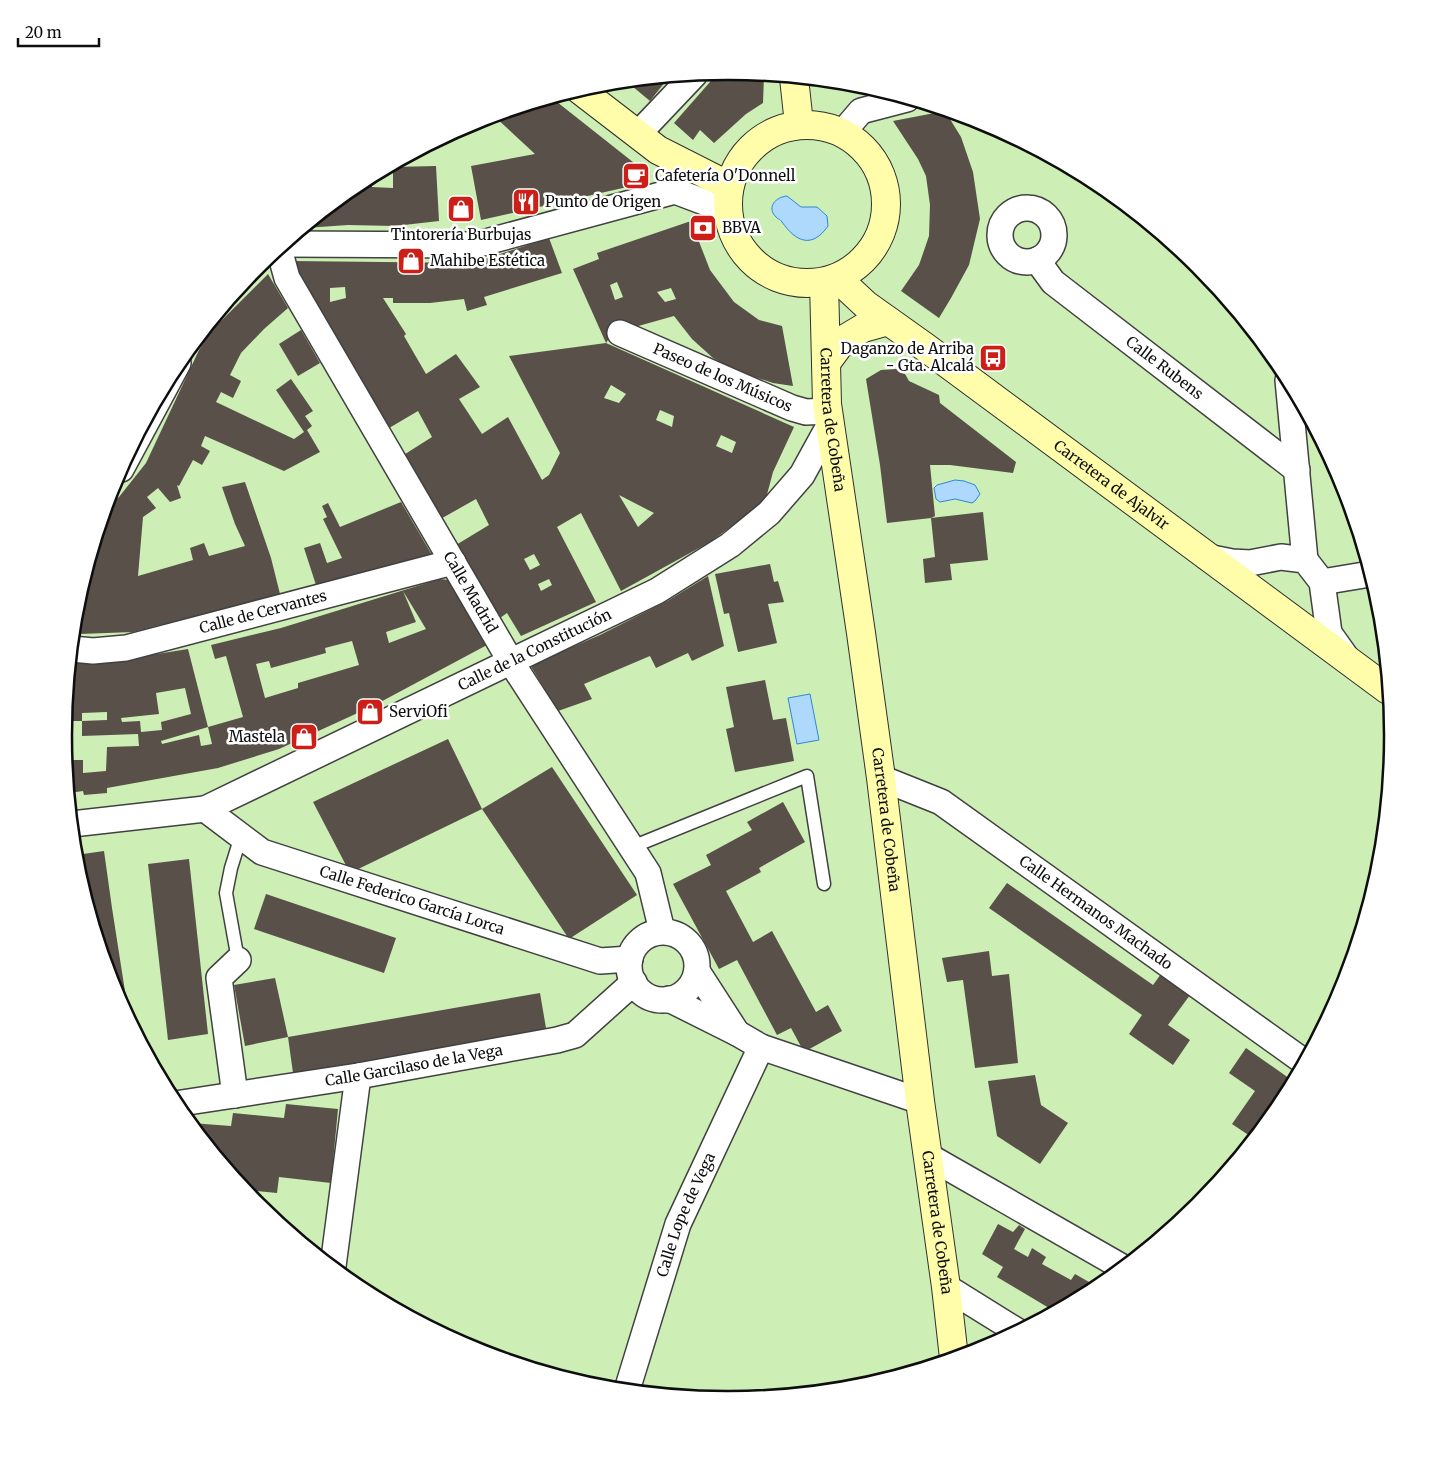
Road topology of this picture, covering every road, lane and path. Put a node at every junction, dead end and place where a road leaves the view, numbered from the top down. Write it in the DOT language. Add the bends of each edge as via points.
graph roads {
  1 [pos="688,81"];
  2 [pos="795,84"];
  3 [pos="587,96"];
  4 [pos="897,102"];
  5 [pos="799,124"];
  6 [pos="843,132"];
  7 [pos="638,134"];
  8 [pos="729,198"];
  9 [pos="295,244"];
  10 [pos="280,257"];
  11 [pos="1037,260"];
  12 [pos="831,280"];
  13 [pos="888,321"];
  14 [pos="620,333"];
  15 [pos="826,363"];
  16 [pos="1290,398"];
  17 [pos="829,418"];
  18 [pos="1297,470"];
  19 [pos="1207,557"];
  20 [pos="1305,560"];
  21 [pos="453,562"];
  22 [pos="1363,575"];
  23 [pos="1322,582"];
  24 [pos="78,649"];
  25 [pos="1348,659"];
  26 [pos="511,662"];
  27 [pos="1381,685"];
  28 [pos="881,778"];
  29 [pos="205,809"];
  30 [pos="78,823"];
  31 [pos="241,836"];
  32 [pos="632,848"];
  33 [pos="824,884"];
  34 [pos="662,931"];
  35 [pos="238,960"];
  36 [pos="632,971"];
  37 [pos="697,971"];
  38 [pos="669,999"];
  39 [pos="737,1033"];
  40 [pos="761,1047"];
  41 [pos="1299,1058"];
  42 [pos="358,1076"];
  43 [pos="236,1095"];
  44 [pos="920,1102"];
  45 [pos="185,1103"];
  46 [pos="928,1156"];
  47 [pos="334,1259"];
  48 [pos="1115,1264"];
  49 [pos="946,1287"];
  50 [pos="1010,1327"];
  51 [pos="953,1351"];
  52 [pos="629,1383"];
  1 -- 7 [label="street"];
  2 -- 5 [label="street"];
  3 -- 7 [label="street"];
  4 -- 6 [label="street" via="861,111"];
  5 -- 6 [label="street" via="821,125"];
  5 -- 8 [label="street" via="775,130 754,144 738,163"];
  6 -- 12 [label="street" via="864,148 879,169 886,194 886,220 876,244 865,258"];
  7 -- 8 [label="street"];
  8 -- 9 [label="street" via="674,191 475,245"];
  8 -- 12 [label="street" via="735,237 750,259 772,275 797,283"];
  10 -- 21 [label="street, Calle Madrid" via="287,278"];
  11 -- 18 [label="street, Calle Rubens" via="1053,282"];
  12 -- 13 [label="street, Carretera de Ajalvir"];
  12 -- 15 [label="street, Carretera de Cobeña"];
  13 -- 15 [label="street" via="863,328 843,340"];
  13 -- 19 [label="street, Carretera de Ajalvir"];
  14 -- 17 [label="street, Paseo de los Músicos" via="792,408"];
  15 -- 17 [label="street, Carretera de Cobeña"];
  16 -- 18 [label="street"];
  17 -- 26 [label="street, Calle de la Constitución" via="802,475 769,513 730,545 657,591"];
  17 -- 28 [label="street, Carretera de Cobeña"];
  18 -- 20 [label="street"];
  19 -- 20 [label="street" via="1250,563 1281,556"];
  19 -- 25 [label="street, Carretera de Ajalvir"];
  20 -- 23 [label="street"];
  21 -- 24 [label="street, Calle de Cervantes" via="126,648"];
  21 -- 26 [label="street, Calle Madrid"];
  22 -- 23 [label="street"];
  23 -- 25 [label="street" via="1329,632"];
  25 -- 27 [label="street, Carretera de Ajalvir"];
  26 -- 29 [label="street, Calle de la Constitución"];
  26 -- 32 [label="street, Calle Madrid"];
  28 -- 41 [label="street, Calle Hermanos Machado" via="941,802"];
  28 -- 44 [label="street, Carretera de Cobeña"];
  29 -- 30 [label="street, Calle de la Constitución"];
  29 -- 31 [label="street, Calle Federico García Lorca"];
  31 -- 35 [label="lane" via="226,894"];
  31 -- 36 [label="street, Calle Federico García Lorca" via="262,852"];
  32 -- 33 [label="lane" via="807,776"];
  32 -- 34 [label="street, Calle Madrid" via="648,873"];
  34 -- 36 [label="street" via="650,934 634,948"];
  34 -- 37 [label="street" via="674,933 692,948 697,959"];
  35 -- 43 [label="street" via="219,978"];
  36 -- 38 [label="street" via="641,992 657,999"];
  36 -- 42 [label="street, Calle Garcilaso de la Vega" via="575,1035"];
  37 -- 38 [label="street" via="686,991"];
  37 -- 39 [label="street"];
  38 -- 39 [label="street"];
  39 -- 40 [label="street"];
  40 -- 44 [label="street"];
  40 -- 52 [label="street, Calle Lope de Vega" via="678,1224"];
  42 -- 43 [label="street, Calle Garcilaso de la Vega"];
  42 -- 47 [label="street"];
  43 -- 45 [label="street, Calle Garcilaso de la Vega"];
  44 -- 46 [label="street, Carretera de Cobeña"];
  46 -- 48 [label="street"];
  46 -- 49 [label="street, Carretera de Cobeña"];
  49 -- 50 [label="street"];
  49 -- 51 [label="street, Carretera de Cobeña"];
}
